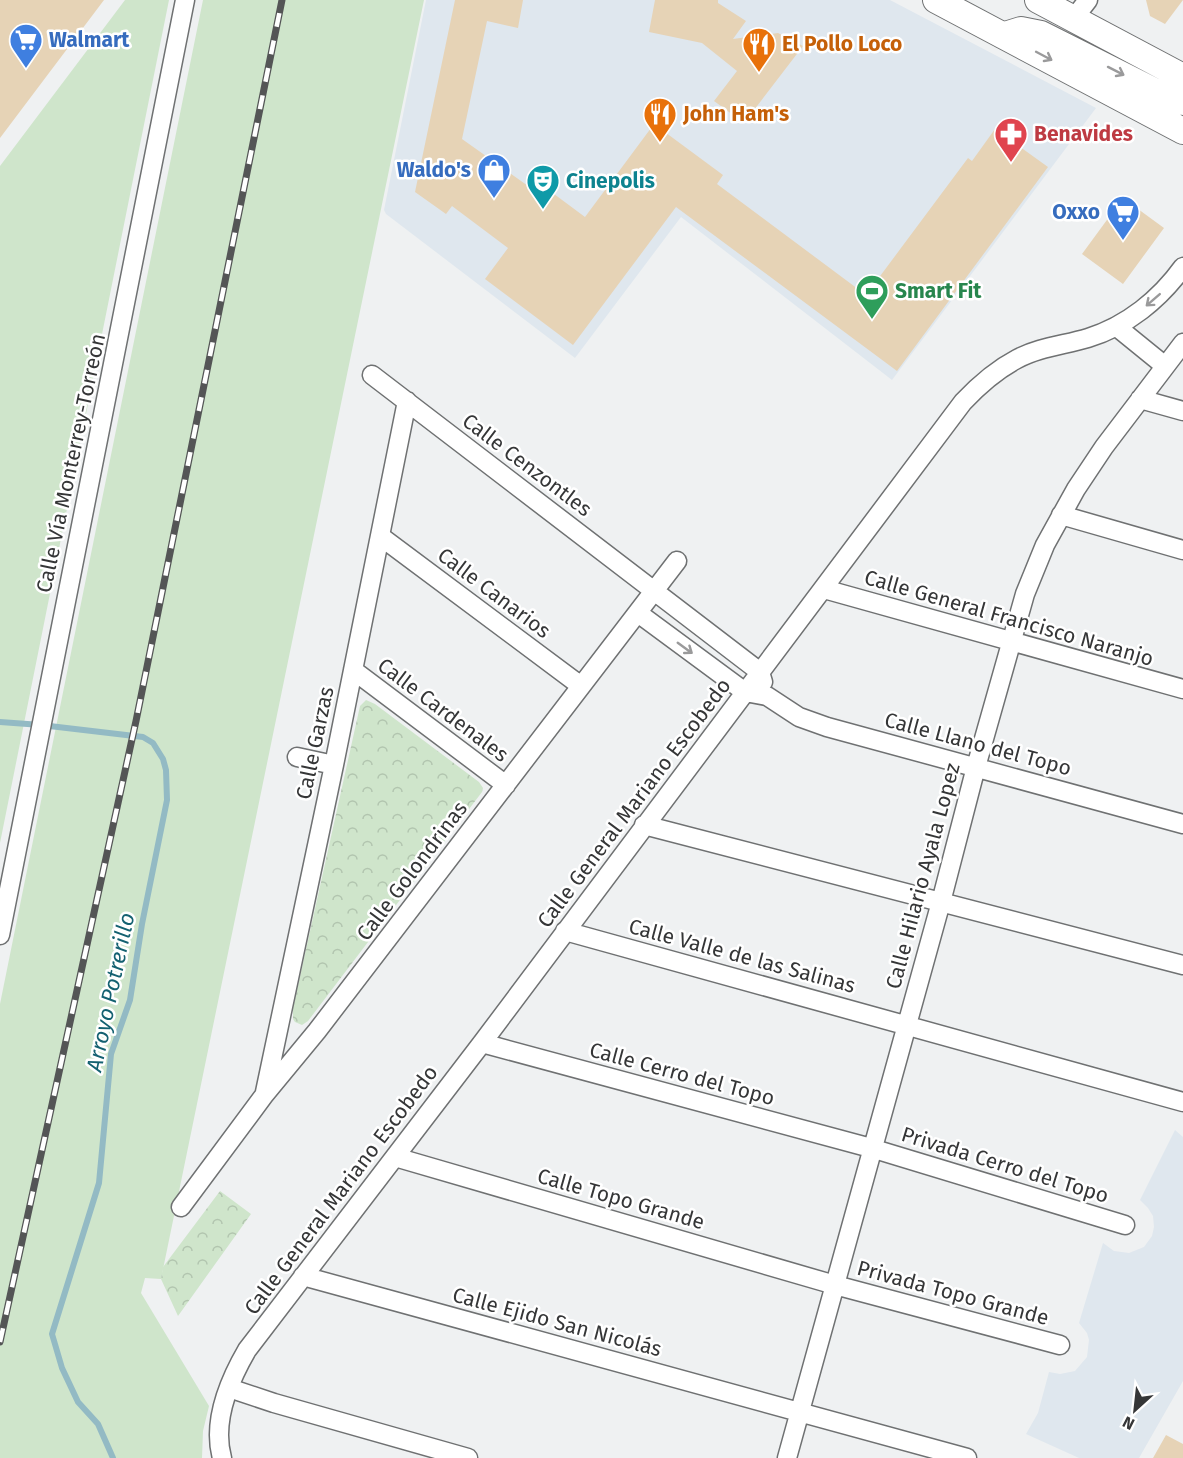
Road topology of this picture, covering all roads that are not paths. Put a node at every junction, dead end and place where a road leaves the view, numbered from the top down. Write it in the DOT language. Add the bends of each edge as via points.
graph roads {
  1 [pos="185,0"];
  2 [pos="936,0"];
  3 [pos="1038,0"];
  4 [pos="1081,9"];
  5 [pos="1005,35"];
  6 [pos="1183,77"];
  7 [pos="1183,102"];
  8 [pos="1183,131"];
  9 [pos="1183,267"];
  10 [pos="1117,327"];
  11 [pos="1183,343"];
  12 [pos="1165,366"];
  13 [pos="372,375"];
  14 [pos="1140,399"];
  15 [pos="407,401"];
  16 [pos="1183,411"];
  17 [pos="1061,515"];
  18 [pos="380,536"];
  19 [pos="1183,550"];
  20 [pos="677,561"];
  21 [pos="824,589"];
  22 [pos="655,591"];
  23 [pos="638,613"];
  24 [pos="1012,641"];
  25 [pos="353,670"];
  26 [pos="760,672"];
  27 [pos="581,686"];
  28 [pos="1183,689"];
  29 [pos="745,692"];
  30 [pos="766,696"];
  31 [pos="297,757"];
  32 [pos="334,765"];
  33 [pos="976,767"];
  34 [pos="506,785"];
  35 [pos="1183,824"];
  36 [pos="644,825"];
  37 [pos="941,902"];
  38 [pos="565,931"];
  39 [pos="0,935"];
  40 [pos="1183,965"];
  41 [pos="907,1024"];
  42 [pos="482,1043"];
  43 [pos="265,1094"];
  44 [pos="1183,1102"];
  45 [pos="871,1148"];
  46 [pos="394,1157"];
  47 [pos="181,1207"];
  48 [pos="1125,1225"];
  49 [pos="303,1276"];
  50 [pos="835,1285"];
  51 [pos="1060,1345"];
  52 [pos="229,1388"];
  53 [pos="799,1412"];
  54 [pos="222,1458"];
  55 [pos="468,1458"];
  56 [pos="787,1458"];
  57 [pos="967,1458"];
  1 -- 39 [label="street, Calle Vía Monterrey-Torreón"];
  2 -- 5 [label="main road"];
  3 -- 4 [label="main road"];
  4 -- 6 [label="main road"];
  5 -- 7 [label="main road, one-way" via="1022,30 1041,34"];
  5 -- 8 [label="main road, one-way"];
  9 -- 10 [label="street, Calle General Mariano Escobedo, one-way" via="1160,295"];
  10 -- 12 [label="street"];
  10 -- 21 [label="street, Calle General Mariano Escobedo" via="1019,358 981,383"];
  11 -- 12 [label="street, Calle Hilario Ayala Lopez"];
  12 -- 14 [label="street, Calle Hilario Ayala Lopez"];
  13 -- 15 [label="street, Calle Cenzontles"];
  14 -- 16 [label="street"];
  14 -- 17 [label="street, Calle Hilario Ayala Lopez"];
  15 -- 18 [label="street, Calle Garzas"];
  15 -- 22 [label="street, Calle Cenzontles"];
  17 -- 19 [label="street"];
  17 -- 24 [label="street, Calle Hilario Ayala Lopez" via="1037,562"];
  18 -- 25 [label="street, Calle Garzas"];
  18 -- 27 [label="street, Calle Canarios"];
  20 -- 22 [label="street, Calle Golondrinas"];
  21 -- 24 [label="street, Calle General Francisco Naranjo"];
  21 -- 26 [label="street, Calle General Mariano Escobedo"];
  22 -- 23 [label="street, Calle Golondrinas"];
  22 -- 26 [label="street, Calle Cenzontles"];
  23 -- 27 [label="street, Calle Golondrinas"];
  23 -- 29 [label="street, one-way"];
  24 -- 28 [label="street, Calle General Francisco Naranjo"];
  24 -- 33 [label="street, Calle Hilario Ayala Lopez"];
  25 -- 32 [label="street, Calle Garzas"];
  25 -- 34 [label="street, Calle Cardenales"];
  26 -- 29 [label="street, Calle General Mariano Escobedo"];
  26 -- 30 [label="street"];
  27 -- 34 [label="street, Calle Golondrinas"];
  29 -- 30 [label="street, Calle Llano del Topo"];
  29 -- 36 [label="street, Calle General Mariano Escobedo"];
  30 -- 33 [label="street, Calle Llano del Topo" via="799,717 827,727"];
  31 -- 32 [label="street"];
  32 -- 43 [label="street, Calle Garzas"];
  33 -- 35 [label="street, Calle Llano del Topo"];
  33 -- 37 [label="street, Calle Hilario Ayala Lopez"];
  34 -- 43 [label="street, Calle Golondrinas"];
  36 -- 37 [label="street"];
  36 -- 38 [label="street, Calle General Mariano Escobedo"];
  37 -- 40 [label="street"];
  37 -- 41 [label="street, Calle Hilario Ayala Lopez"];
  38 -- 41 [label="street, Calle Valle de las Salinas"];
  38 -- 42 [label="street, Calle General Mariano Escobedo"];
  41 -- 44 [label="street, Calle Valle de las Salinas"];
  41 -- 45 [label="street, Calle Hilario Ayala Lopez"];
  42 -- 45 [label="street, Calle Cerro del Topo"];
  42 -- 46 [label="street, Calle General Mariano Escobedo"];
  43 -- 47 [label="street, Calle Golondrinas"];
  45 -- 48 [label="street, Privada Cerro del Topo"];
  45 -- 50 [label="street, Calle Hilario Ayala Lopez"];
  46 -- 49 [label="street, Calle General Mariano Escobedo"];
  46 -- 50 [label="street, Calle Topo Grande"];
  49 -- 52 [label="street, Calle General Mariano Escobedo" via="247,1350"];
  49 -- 53 [label="street, Calle Ejido San Nicolás"];
  50 -- 51 [label="street, Privada Topo Grande"];
  50 -- 53 [label="street, Calle Hilario Ayala Lopez"];
  52 -- 54 [label="street, Calle General Mariano Escobedo" via="219,1438"];
  52 -- 55 [label="street"];
  53 -- 56 [label="street, Calle Hilario Ayala Lopez"];
  53 -- 57 [label="street, Calle Ejido San Nicolás"];
}
